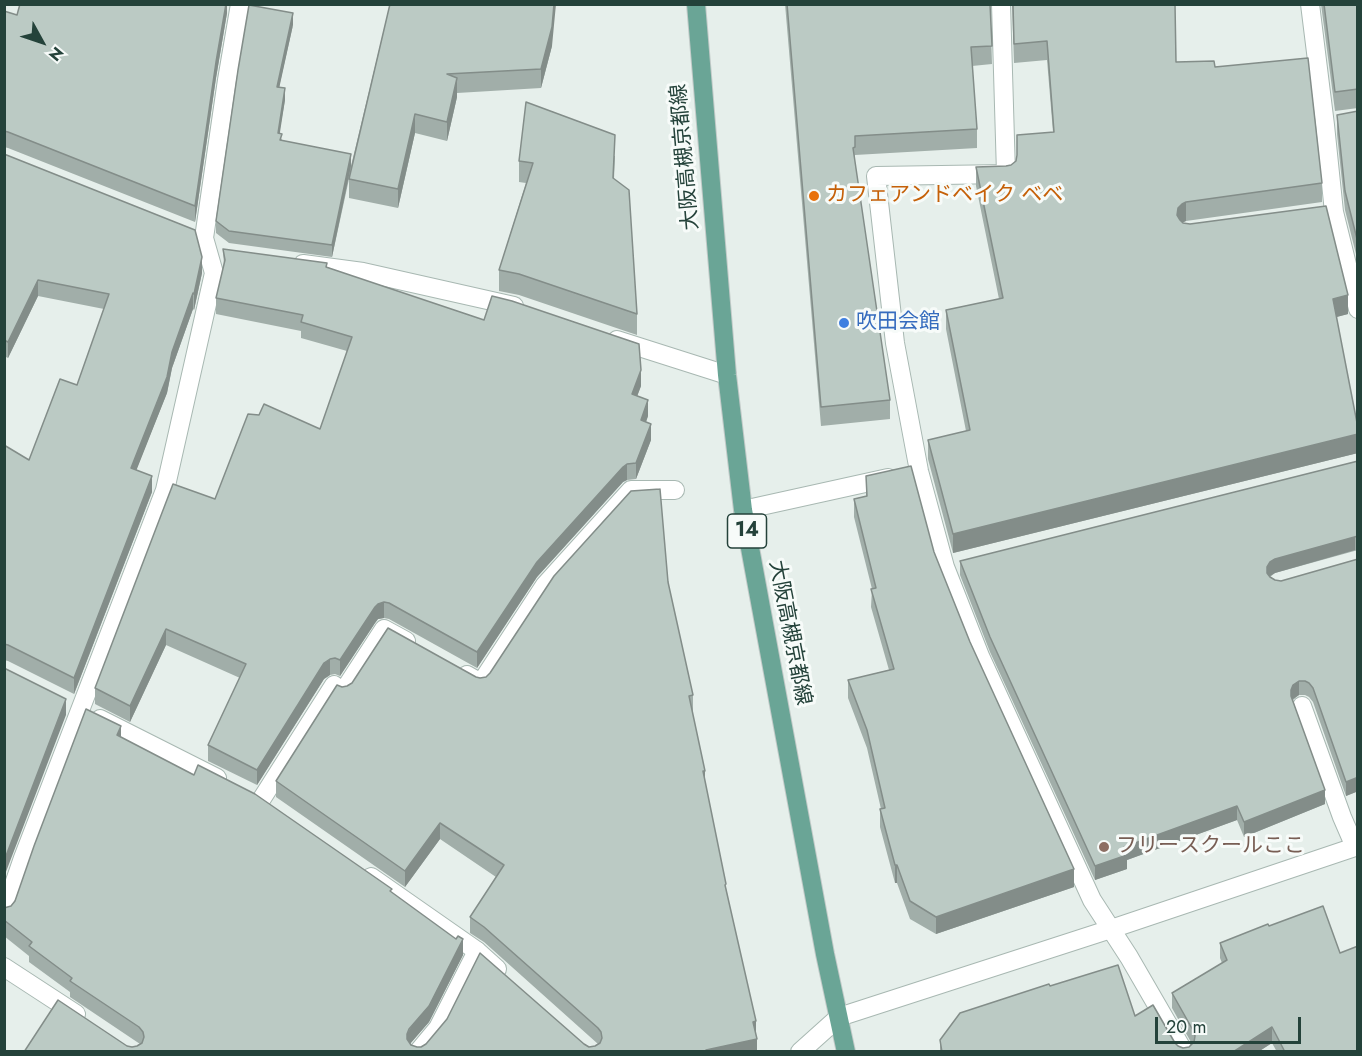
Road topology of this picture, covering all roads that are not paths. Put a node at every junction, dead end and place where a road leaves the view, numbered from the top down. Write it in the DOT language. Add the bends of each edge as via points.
graph roads {
  1 [pos="240,4"];
  2 [pos="696,4"];
  3 [pos="1001,4"];
  4 [pos="1311,4"];
  5 [pos="1347,120"];
  6 [pos="1325,125"];
  7 [pos="199,236"];
  8 [pos="225,254"];
  9 [pos="282,262"];
  10 [pos="1358,309"];
  11 [pos="526,310"];
  12 [pos="600,335"];
  13 [pos="727,375"];
  14 [pos="920,471"];
  15 [pos="675,490"];
  16 [pos="743,510"];
  17 [pos="423,651"];
  18 [pos="452,667"];
  19 [pos="60,699"];
  20 [pos="1302,706"];
  21 [pos="80,709"];
  22 [pos="229,784"];
  23 [pos="261,801"];
  24 [pos="1356,847"];
  25 [pos="359,869"];
  26 [pos="4,914"];
  27 [pos="1111,929"];
  28 [pos="477,951"];
  29 [pos="4,967"];
  30 [pos="512,982"];
  31 [pos="838,1017"];
  32 [pos="93,1025"];
  33 [pos="418,1052"];
  34 [pos="800,1052"];
  35 [pos="846,1052"];
  36 [pos="1184,1052"];
  1 -- 7 [label="street"];
  2 -- 13 [label="main road, 大阪高槻京都線 / 14"];
  3 -- 14 [label="street" via="1006,174 876,176 895,343"];
  4 -- 6 [label="street"];
  5 -- 6 [label="street"];
  6 -- 10 [label="street" via="1328,213"];
  7 -- 8 [label="street"];
  7 -- 21 [label="street" via="214,273 165,490"];
  9 -- 11 [label="street" via="363,272"];
  12 -- 13 [label="street"];
  13 -- 16 [label="main road, 大阪高槻京都線 / 14"];
  14 -- 16 [label="street"];
  14 -- 27 [label="street" via="980,656 1092,900"];
  15 -- 18 [label="street" via="631,490 545,585 481,683"];
  16 -- 31 [label="main road, 大阪高槻京都線 / 14"];
  17 -- 23 [label="street" via="384,629 343,692 334,685"];
  19 -- 21 [label="street"];
  20 -- 24 [label="street"];
  21 -- 22 [label="street"];
  21 -- 26 [label="street"];
  24 -- 27 [label="street"];
  25 -- 28 [label="street"];
  27 -- 31 [label="street"];
  27 -- 36 [label="street"];
  28 -- 30 [label="street"];
  28 -- 33 [label="street" via="438,1028"];
  29 -- 32 [label="street"];
  31 -- 34 [label="street"];
  31 -- 35 [label="main road, 大阪高槻京都線 / 14"];
}
